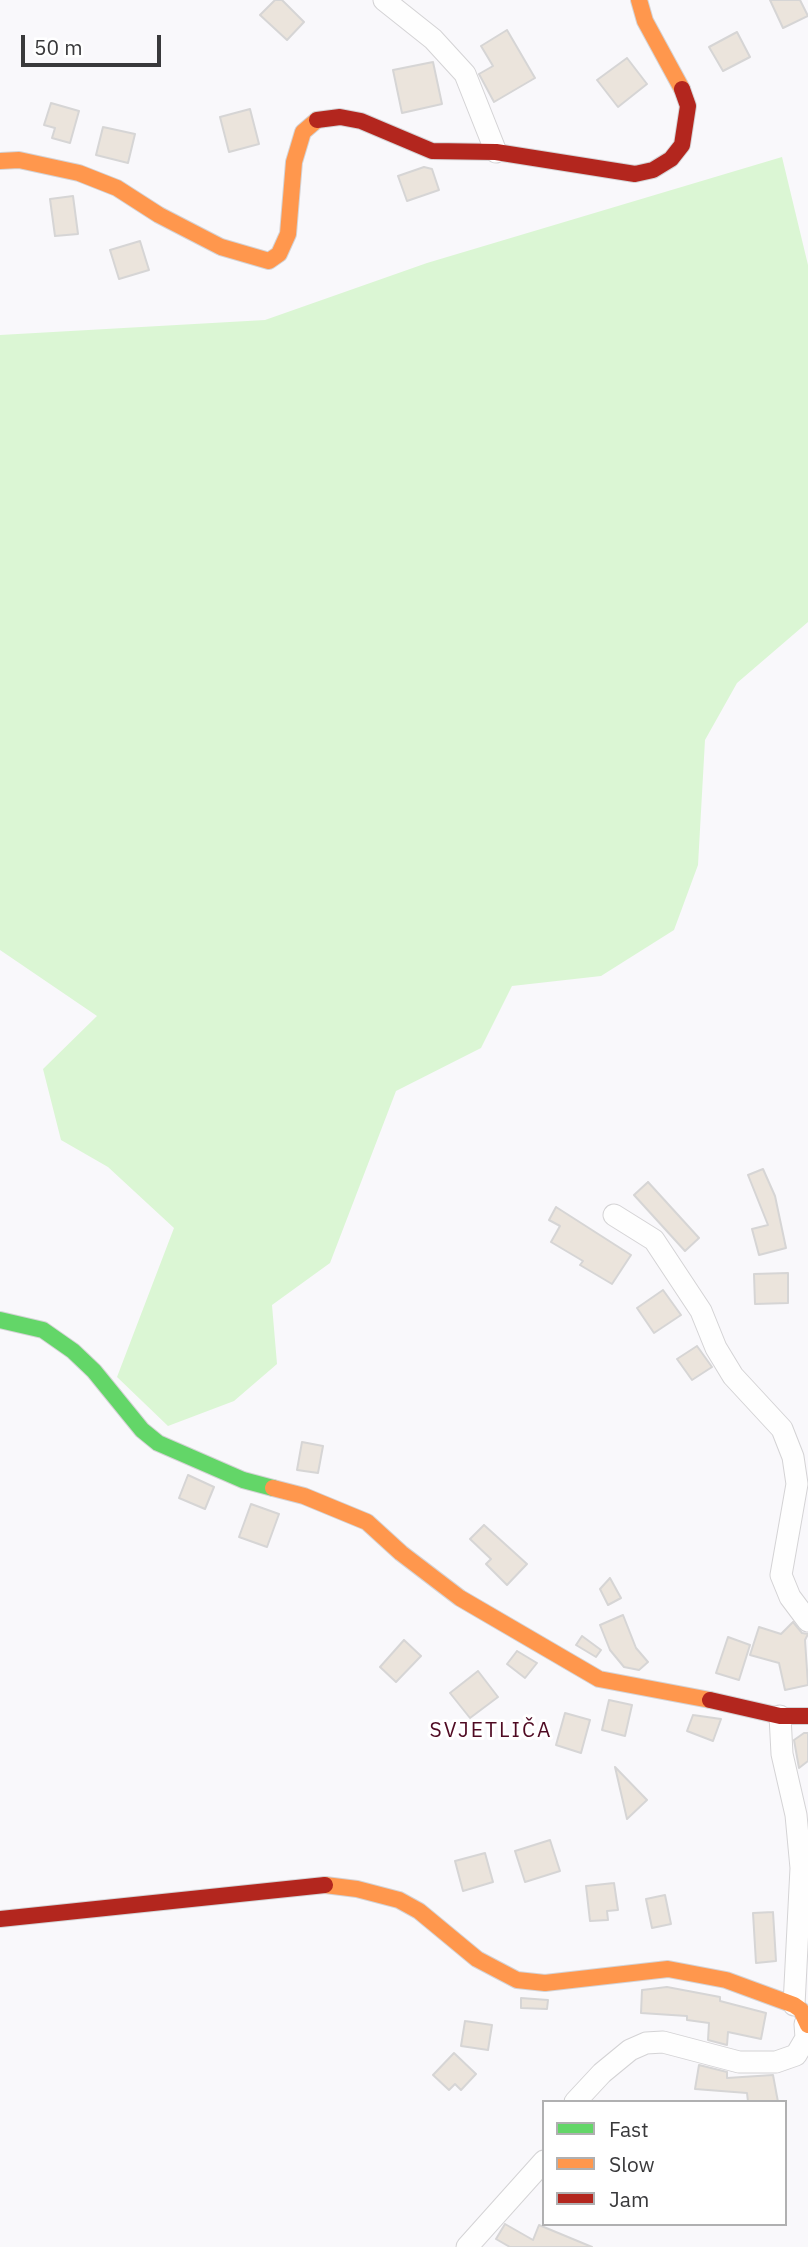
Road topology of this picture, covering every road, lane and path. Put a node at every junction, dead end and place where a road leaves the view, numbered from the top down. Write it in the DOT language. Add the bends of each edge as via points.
graph roads {
  1 [pos="384,0"];
  2 [pos="639,0"];
  3 [pos="496,152"];
  4 [pos="0,161"];
  5 [pos="614,1214"];
  6 [pos="0,1320"];
  7 [pos="808,1621"];
  8 [pos="780,1716"];
  9 [pos="808,1716"];
  10 [pos="0,1919"];
  11 [pos="794,2005"];
  12 [pos="806,2025"];
  13 [pos="577,2100"];
  14 [pos="542,2163"];
  15 [pos="467,2247"];
  1 -- 3 [label="street" via="433,39 465,74"];
  2 -- 3 [label="street" via="688,106 682,145 671,159 635,174"];
  3 -- 4 [label="street" via="432,151 361,121 340,117 315,120 303,132 294,162 288,234 279,254 269,261 221,247 117,188 79,173 19,160"];
  5 -- 7 [label="street" via="654,1240 701,1311 733,1376 782,1429 797,1484 781,1575"];
  6 -- 8 [label="street" via="43,1330 73,1351 158,1443 243,1480 304,1496 367,1522 460,1598 599,1679"];
  8 -- 9 [label="street"];
  8 -- 11 [label="street" via="801,1868"];
  10 -- 11 [label="street" via="315,1884 399,1900 477,1959 517,1980 545,1983 668,1969 726,1980"];
  11 -- 12 [label="street"];
  12 -- 13 [label="street" via="806,2038 796,2055 776,2062 739,2062 663,2042 646,2043 621,2058"];
  14 -- 15 [label="street"];
}
